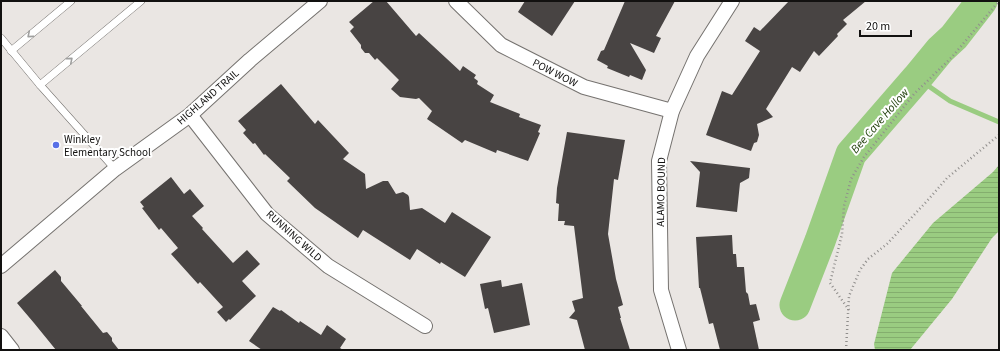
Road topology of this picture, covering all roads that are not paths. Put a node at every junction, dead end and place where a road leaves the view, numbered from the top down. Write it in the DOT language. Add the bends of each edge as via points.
graph roads {
  1 [pos="71,1"];
  2 [pos="141,1"];
  3 [pos="320,1"];
  4 [pos="456,1"];
  5 [pos="732,1"];
  6 [pos="1,38"];
  7 [pos="11,51"];
  8 [pos="40,85"];
  9 [pos="672,111"];
  10 [pos="190,115"];
  11 [pos="115,169"];
  12 [pos="1,266"];
  13 [pos="425,326"];
  14 [pos="1,336"];
  15 [pos="12,350"];
  16 [pos="680,350"];
  1 -- 7 [label="lane, one-way"];
  8 -- 2 [label="lane, one-way"];
  3 -- 10 [label="street, HIGHLAND TRAIL"];
  4 -- 9 [label="street, POW WOW" via="501,45 584,87"];
  5 -- 9 [label="street, ALAMO BOUND" via="697,56"];
  6 -- 7 [label="lane"];
  7 -- 8 [label="lane"];
  8 -- 11 [label="lane"];
  9 -- 16 [label="street, ALAMO BOUND" via="659,160 661,290"];
  10 -- 11 [label="street, HIGHLAND TRAIL"];
  10 -- 13 [label="street, RUNNING WILD" via="267,214 328,266"];
  11 -- 12 [label="street, HIGHLAND TRAIL"];
  14 -- 15 [label="street"];
}
